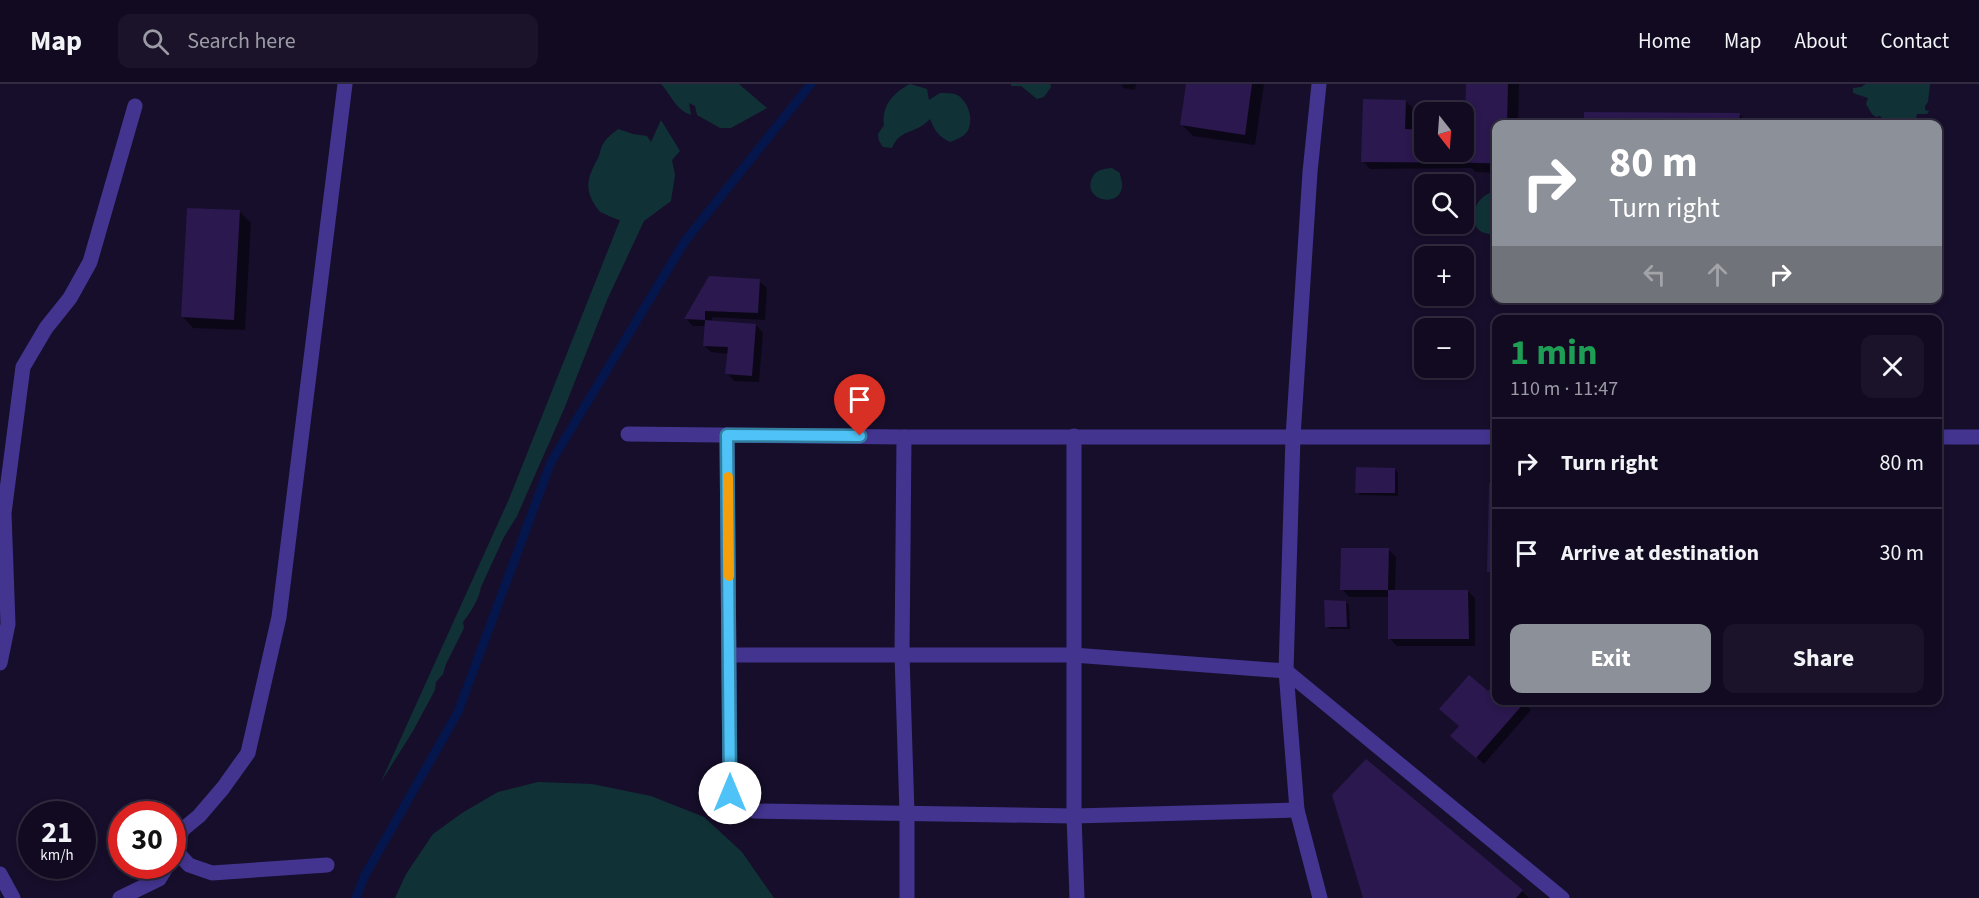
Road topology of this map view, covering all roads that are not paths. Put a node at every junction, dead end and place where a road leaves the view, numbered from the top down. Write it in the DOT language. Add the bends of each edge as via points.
graph roads {
  1 [pos="345,84"];
  2 [pos="1319,84"];
  3 [pos="135,106"];
  4 [pos="628,434"];
  5 [pos="727,435"];
  6 [pos="1074,436"];
  7 [pos="1942,436"];
  8 [pos="1979,436"];
  9 [pos="904,437"];
  10 [pos="1293,437"];
  11 [pos="1492,437"];
  12 [pos="729,655"];
  13 [pos="902,655"];
  14 [pos="1073,655"];
  15 [pos="0,663"];
  16 [pos="1286,670"];
  17 [pos="1297,810"];
  18 [pos="907,814"];
  19 [pos="1074,816"];
  20 [pos="186,827"];
  21 [pos="186,863"];
  22 [pos="327,865"];
  23 [pos="0,874"];
  24 [pos="159,879"];
  25 [pos="13,898"];
  26 [pos="120,898"];
  27 [pos="907,898"];
  28 [pos="1077,898"];
  29 [pos="1320,898"];
  30 [pos="1562,898"];
  1 -- 20 [label="street" via="279,617 248,753 217,795"];
  2 -- 10 [label="street"];
  3 -- 15 [label="street" via="90,262 23,367 4,513 8,624"];
  4 -- 5 [label="street"];
  5 -- 9 [label="street"];
  5 -- 12 [label="street"];
  6 -- 9 [label="street"];
  6 -- 10 [label="street"];
  6 -- 14 [label="street"];
  7 -- 8 [label="street"];
  9 -- 13 [label="street"];
  10 -- 11 [label="street"];
  10 -- 16 [label="street"];
  12 -- 13 [label="street"];
  12 -- 18 [label="street" via="730,793 740,806 754,811"];
  13 -- 14 [label="street"];
  13 -- 18 [label="street"];
  14 -- 16 [label="street"];
  14 -- 19 [label="street"];
  16 -- 17 [label="street"];
  16 -- 30 [label="street"];
  17 -- 19 [label="street"];
  17 -- 29 [label="street"];
  18 -- 19 [label="street"];
  18 -- 27 [label="street"];
  19 -- 28 [label="street"];
  21 -- 22 [label="street" via="212,873"];
  23 -- 25 [label="street"];
  24 -- 26 [label="street"];
}
